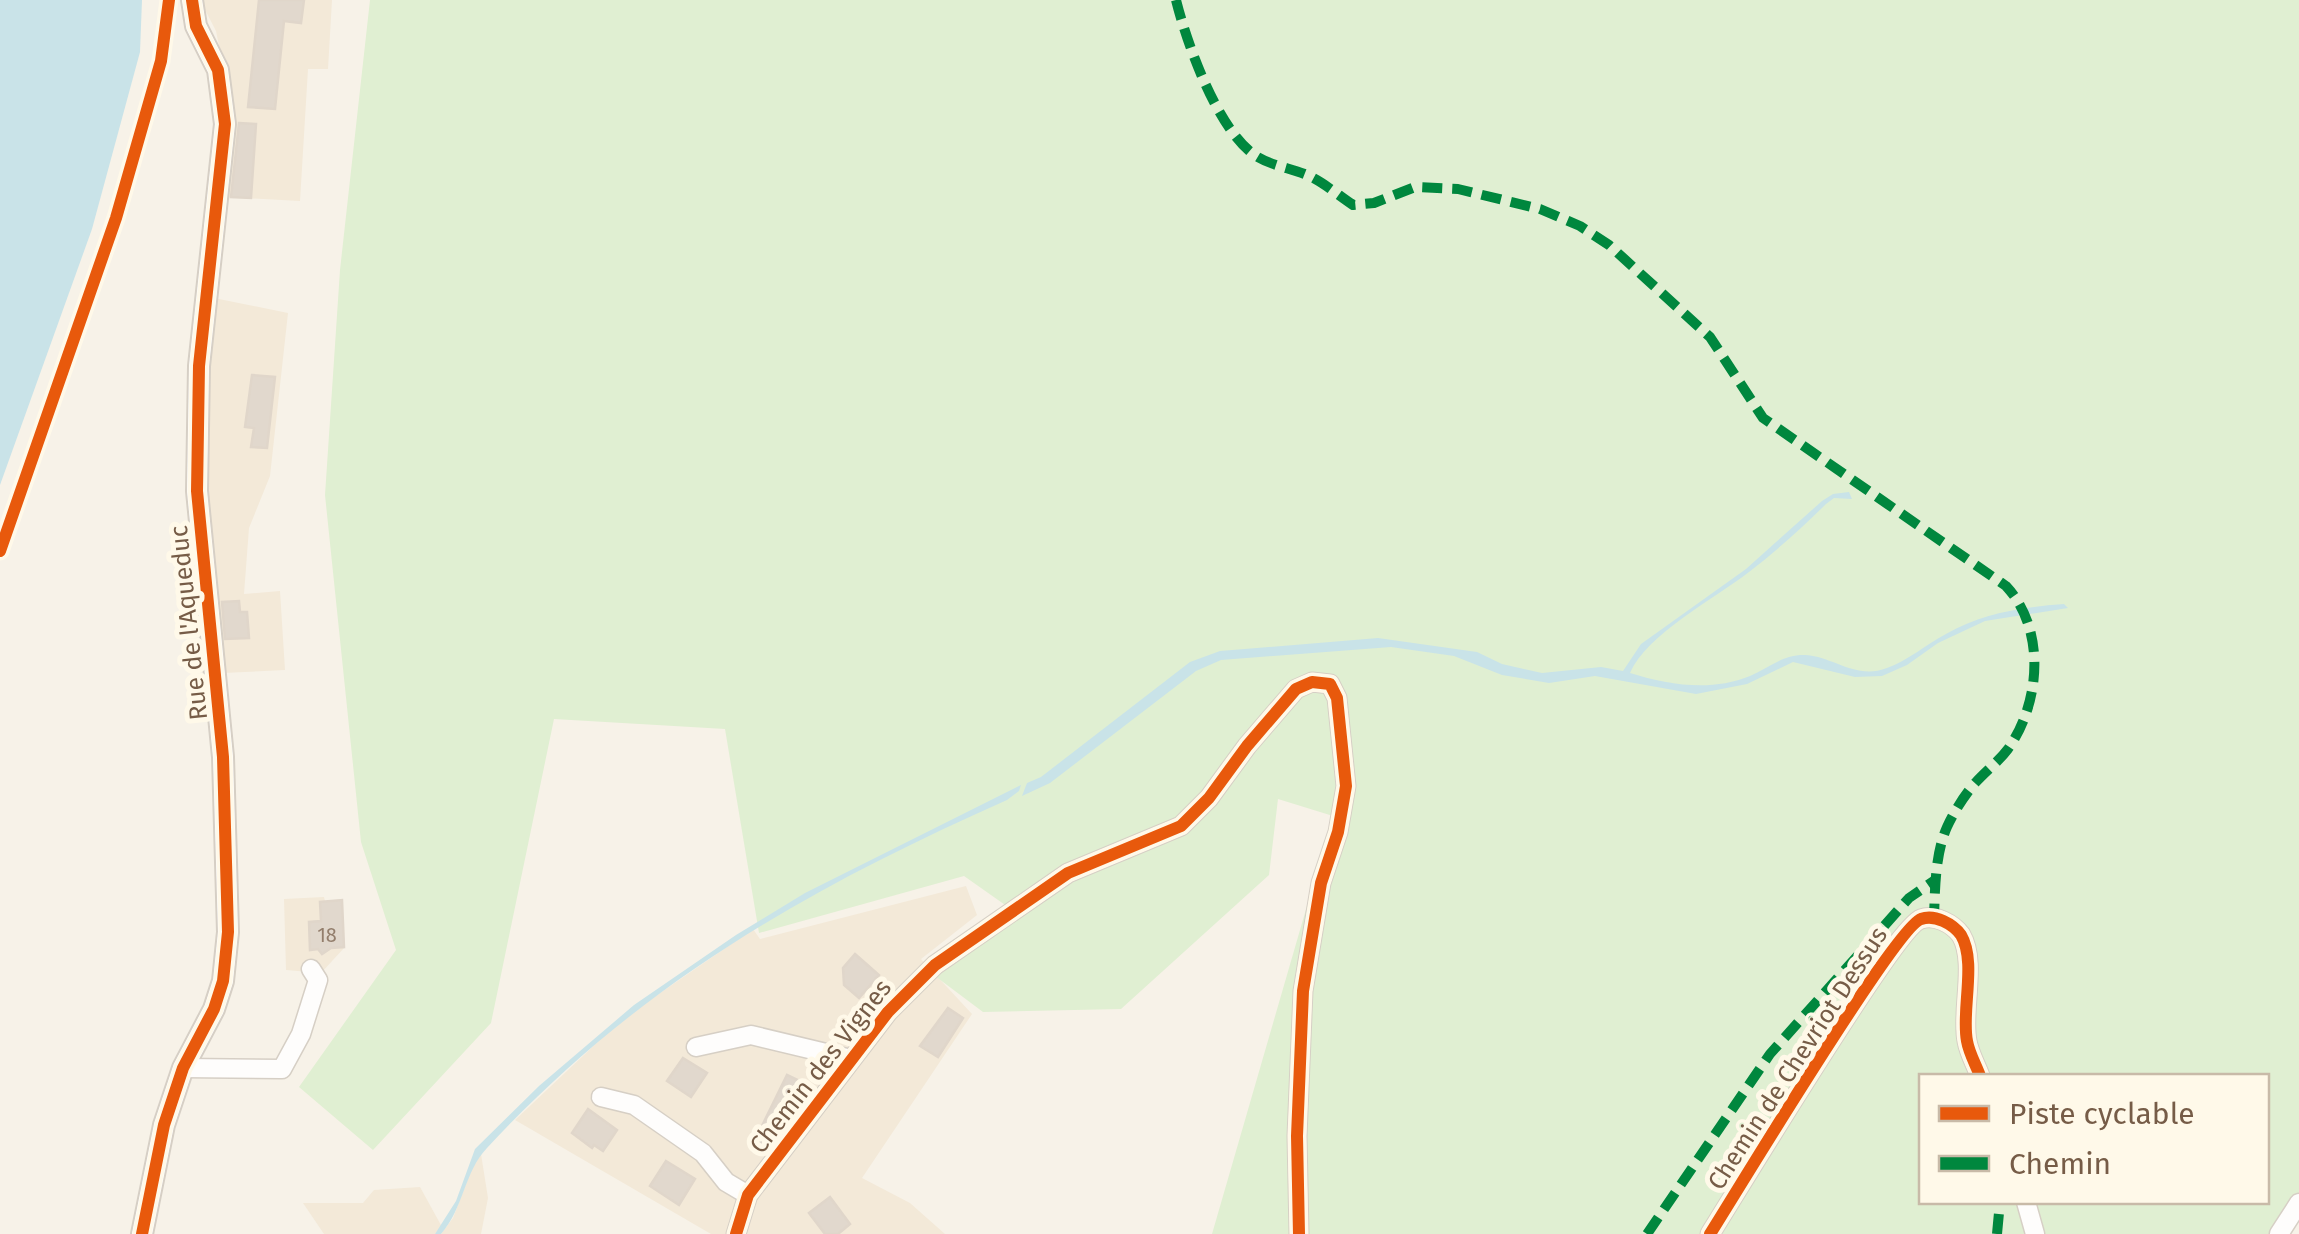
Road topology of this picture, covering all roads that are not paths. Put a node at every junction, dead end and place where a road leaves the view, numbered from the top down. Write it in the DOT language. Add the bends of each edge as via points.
graph roads {
  1 [pos="192,0"];
  2 [pos="311,968"];
  3 [pos="696,1046"];
  4 [pos="852,1059"];
  5 [pos="182,1068"];
  6 [pos="1979,1074"];
  7 [pos="601,1097"];
  8 [pos="748,1195"];
  9 [pos="2299,1203"];
  10 [pos="2027,1204"];
  11 [pos="142,1234"];
  12 [pos="736,1234"];
  13 [pos="1299,1234"];
  14 [pos="1710,1234"];
  15 [pos="2035,1234"];
  16 [pos="2279,1234"];
  1 -- 5 [label="street, Rue de l'Aqueduc" via="196,26 218,70 225,124 200,366 197,491 223,757 228,932 214,1009"];
  2 -- 5 [label="street" via="318,980 282,1069"];
  3 -- 4 [label="street" via="751,1036"];
  4 -- 8 [label="street, Chemin des Vignes"];
  4 -- 13 [label="street, Chemin des Vignes" via="935,964 1068,873 1180,826 1296,689 1330,684 1346,786 1302,991"];
  5 -- 11 [label="street, Rue de l'Aqueduc"];
  6 -- 14 [label="street, Chemin de Chevriot Dessus" via="1966,1040 1967,950 1951,924 1920,919 1858,1000"];
  7 -- 8 [label="street" via="634,1104"];
  8 -- 12 [label="street, Chemin des Vignes"];
  9 -- 16 [label="street"];
  10 -- 15 [label="street"];
}
